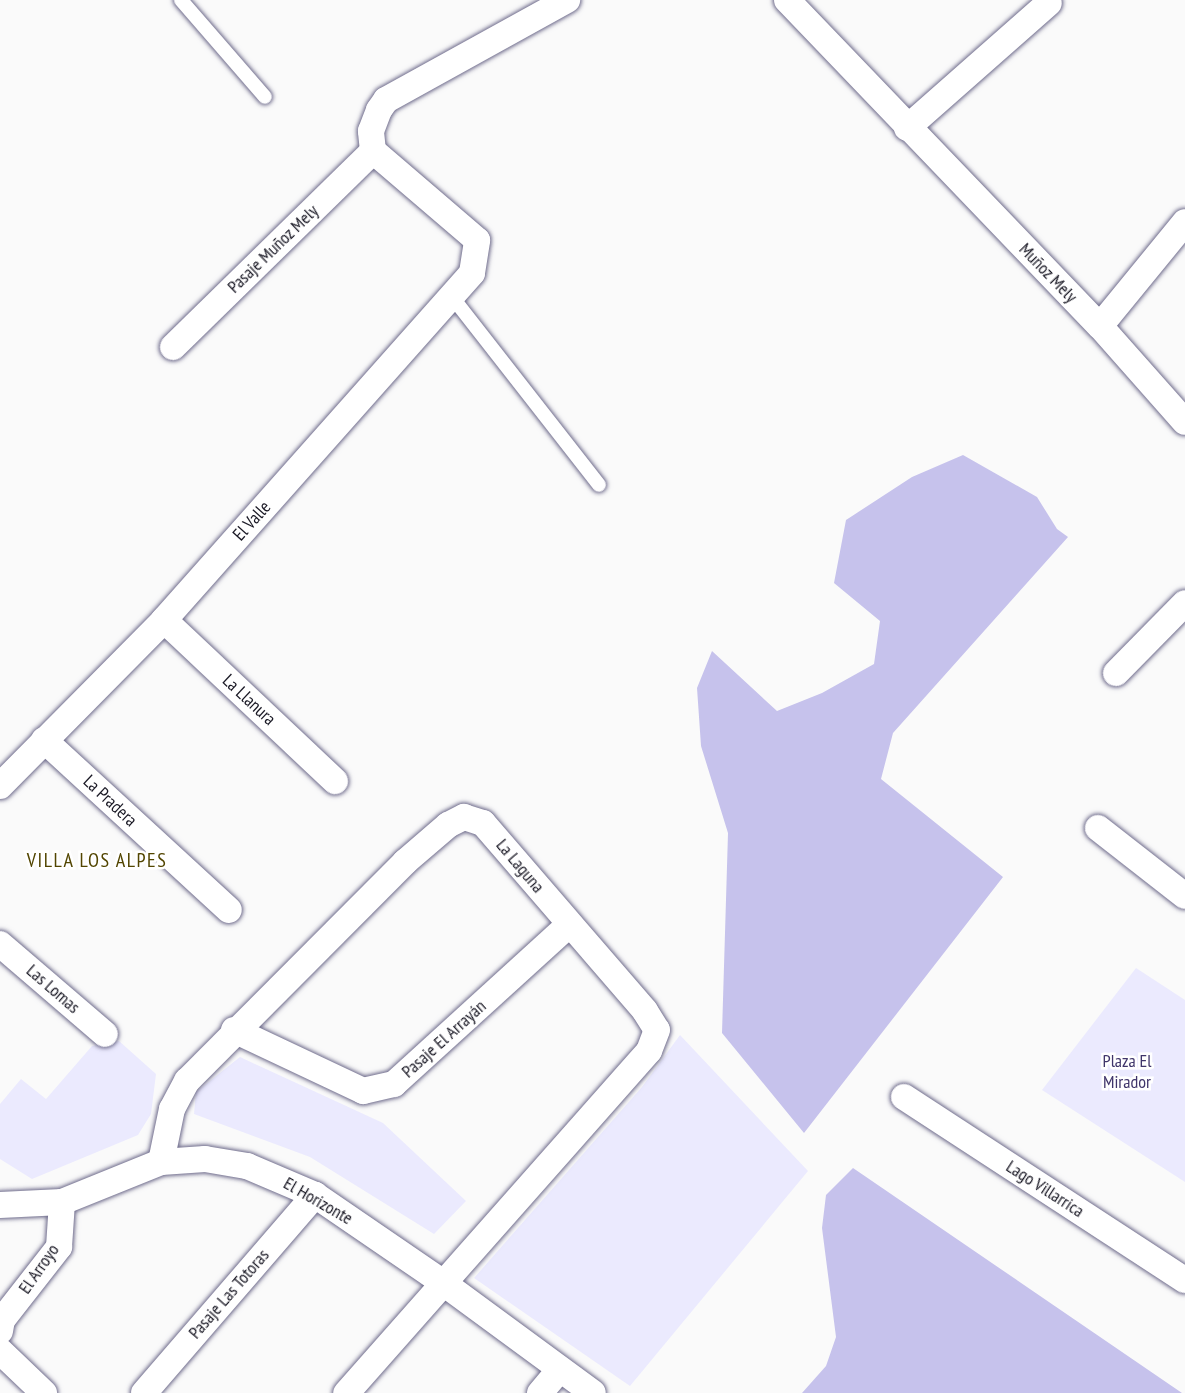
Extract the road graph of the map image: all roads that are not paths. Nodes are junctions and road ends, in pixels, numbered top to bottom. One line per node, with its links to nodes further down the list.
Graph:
1 (181, 0): 5 (lane)
2 (567, 0): 7 (street)
3 (787, 0): 6 (street, Muñoz Mely)
4 (1049, 3): 6 (street)
5 (265, 97)
6 (907, 128): 10 (street, Muñoz Mely)
7 (373, 151): 9 (street, El Valle); 11 (street, Pasaje Muñoz Mely)
8 (1185, 222): 10 (street)
9 (453, 298): 13 (lane); 15 (street, El Valle)
10 (1100, 326): 12 (street, Muñoz Mely)
11 (173, 347)
12 (1185, 422)
13 (599, 485)
14 (1185, 603): 16 (street)
15 (164, 620): 17 (street, El Valle); 18 (street, La Llanura)
16 (1116, 673)
17 (44, 740): 19 (street, El Valle); 22 (street, La Pradera)
18 (335, 781)
19 (0, 786)
20 (1098, 828): 21 (street)
21 (1185, 896)
22 (229, 910)
23 (569, 925): 25 (street, Pasaje El Arrayán); 25 (street, La Laguna); 33 (street, La Laguna)
24 (0, 944): 26 (street, Las Lomas)
25 (234, 1030): 28 (street, La Laguna)
26 (105, 1034)
27 (904, 1097): 32 (street, Lago Villarrica)
28 (161, 1162): 29 (street, El Horizonte); 30 (street, El Horizonte)
29 (315, 1195): 33 (street, El Horizonte); 38 (street, Pasaje Las Totoras)
30 (62, 1202): 31 (street, El Horizonte); 34 (street, El Arroyo)
31 (0, 1205)
32 (1185, 1280)
33 (442, 1282): 36 (street, El Horizonte); 39 (street)
34 (0, 1331)
35 (0, 1351): 37 (street)
36 (560, 1369): 40 (street); 41 (street, El Horizonte)
37 (44, 1393)
38 (144, 1393)
39 (346, 1393)
40 (540, 1393)
41 (593, 1393)

